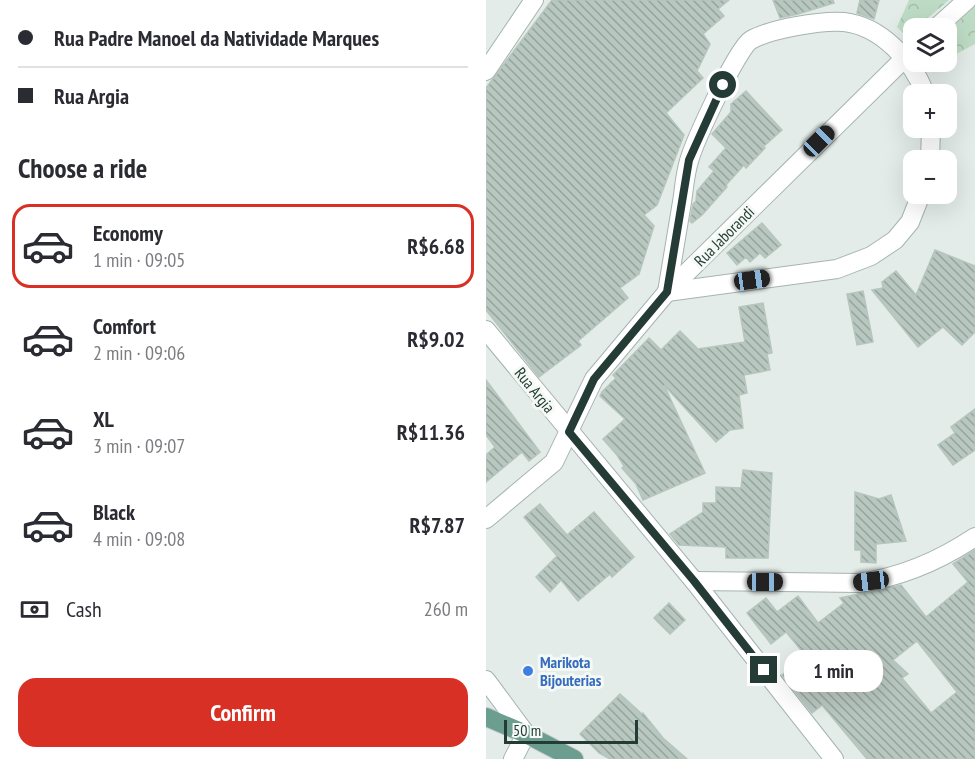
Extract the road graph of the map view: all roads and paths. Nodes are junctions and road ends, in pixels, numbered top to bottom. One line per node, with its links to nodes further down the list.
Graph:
1 (534, 0): 6 (street)
2 (967, 0): 3 (street)
3 (947, 18)
4 (903, 50): 8 (street)
5 (903, 59): 8 (street, Rua Jaborandi)
6 (486, 71)
7 (917, 204): 8 (street)
8 (667, 292): 10 (street, Rua Jaborandi)
9 (486, 330): 10 (street, Rua Argia)
10 (569, 432): 11 (street, Rua Jaborandi); 13 (street, Rua Argia)
11 (486, 519)
12 (975, 537): 13 (street)
13 (694, 581): 19 (street, Rua Argia)
14 (486, 680): 16 (street)
15 (486, 717): 16 (main road)
16 (526, 734): 17 (street); 18 (main road)
17 (513, 759)
18 (574, 759)
19 (834, 759)

